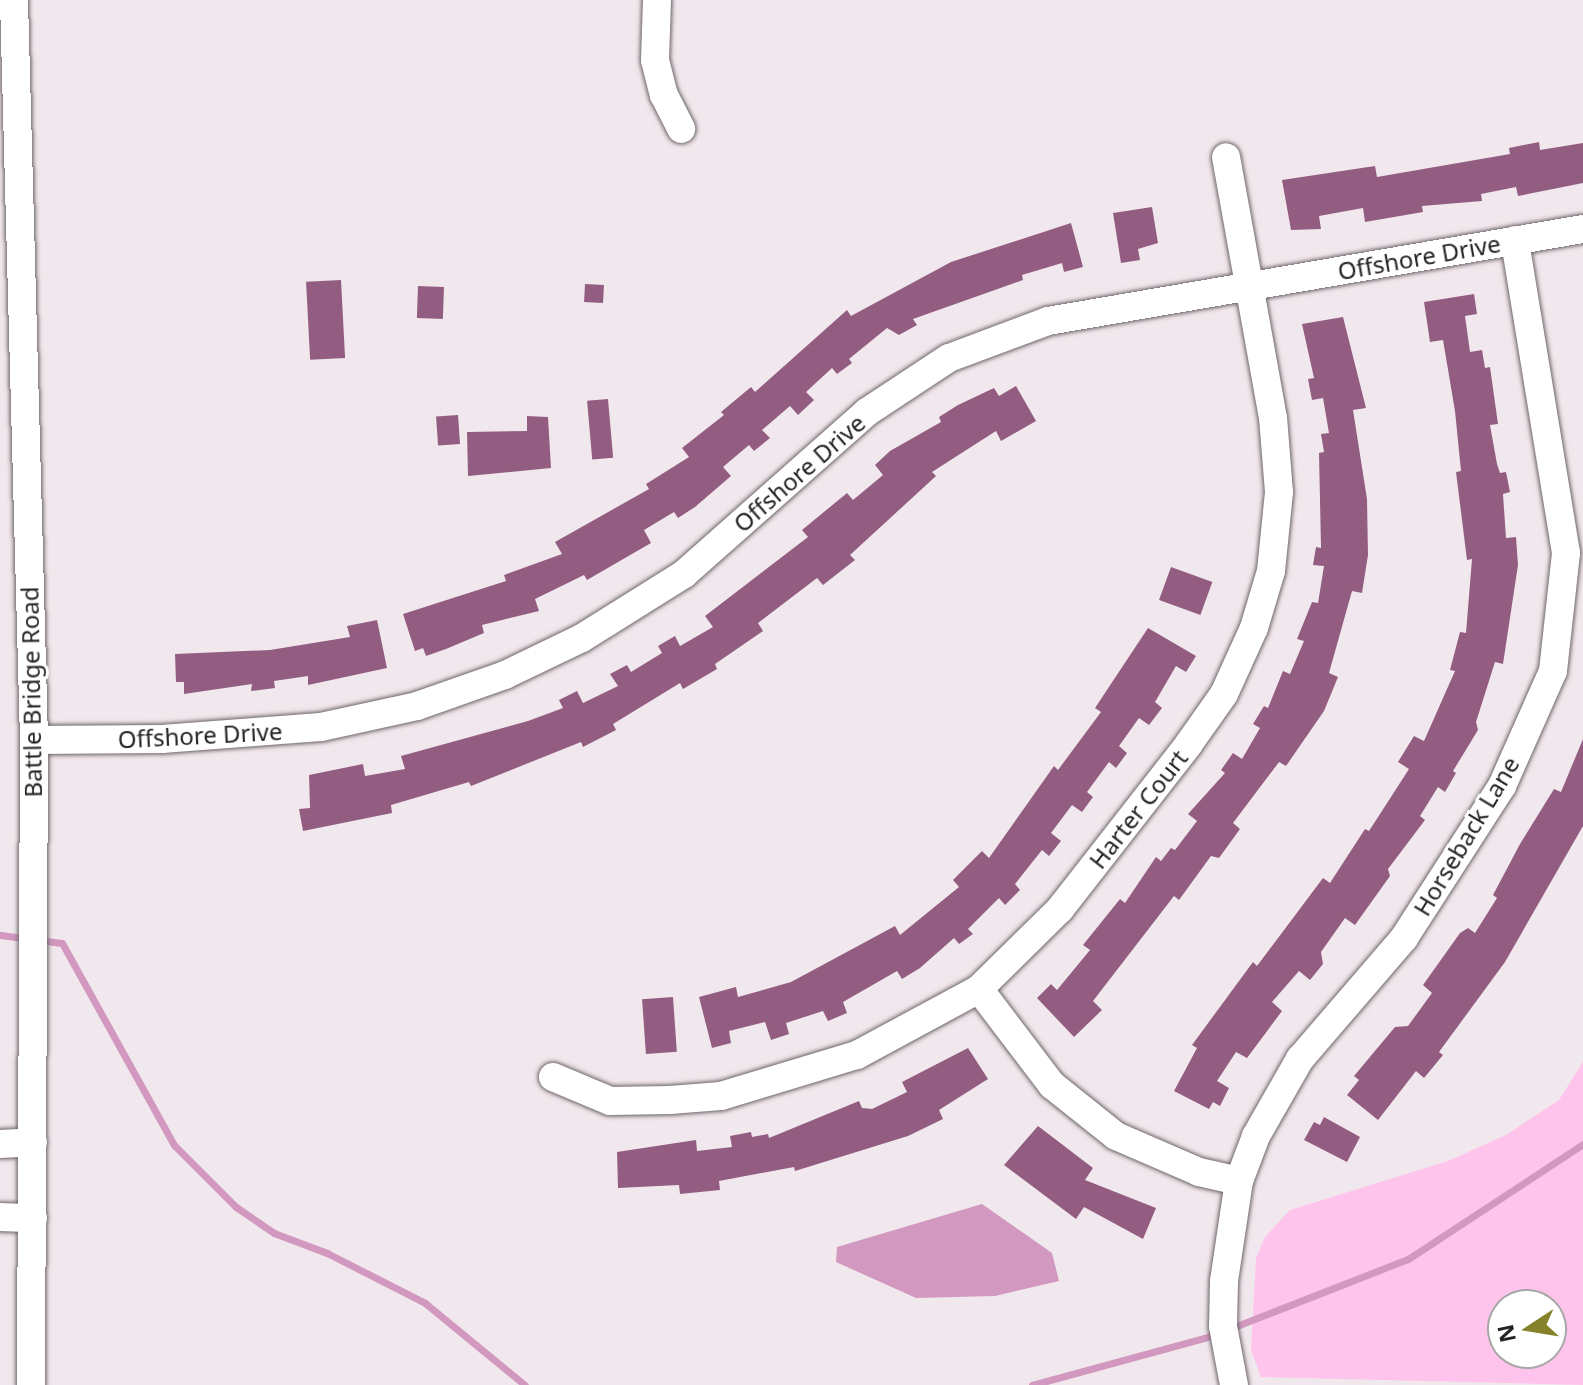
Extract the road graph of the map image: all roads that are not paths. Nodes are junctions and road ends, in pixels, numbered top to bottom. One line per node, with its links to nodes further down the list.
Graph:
1 (14, 0): 8 (street, Battle Bridge Road)
2 (657, 0): 3 (street)
3 (681, 129)
4 (1226, 157): 7 (street, Harter Court)
5 (1583, 229): 6 (street, Offshore Drive)
6 (1515, 240): 7 (street, Offshore Drive); 14 (street, Horseback Lane)
7 (1249, 285): 9 (street, Offshore Drive); 10 (street, Harter Court)
8 (11, 333): 9 (street, Battle Bridge Road)
9 (34, 740): 12 (street, Battle Bridge Road)
10 (979, 989): 11 (street, Harter Court); 14 (street)
11 (553, 1077)
12 (33, 1142): 13 (street); 16 (street, Battle Bridge Road)
13 (0, 1144)
14 (1239, 1181): 18 (street, Horseback Lane)
15 (0, 1217): 16 (street)
16 (33, 1218): 17 (street, Battle Bridge Road)
17 (31, 1385)
18 (1234, 1385)

